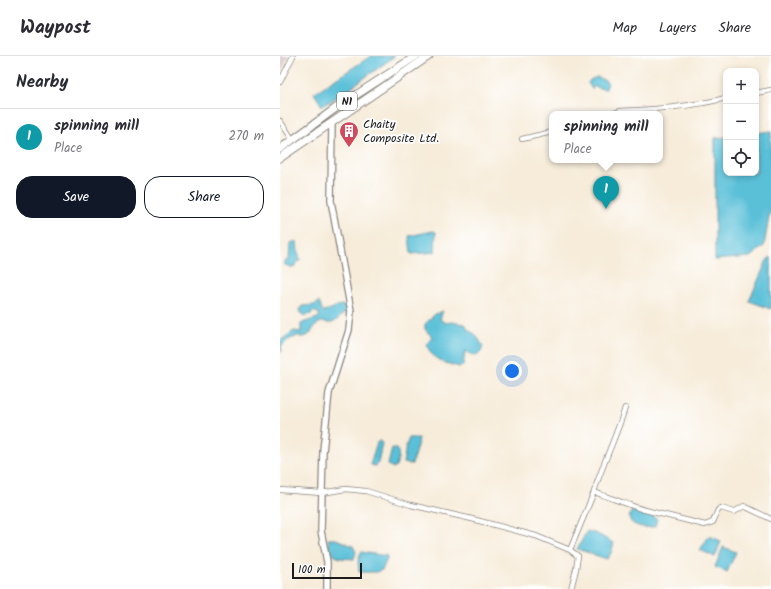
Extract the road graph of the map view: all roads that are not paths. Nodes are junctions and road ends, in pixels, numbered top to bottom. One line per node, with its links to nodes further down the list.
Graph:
1 (293, 56): 4 (street)
2 (416, 56): 13 (highway, N1)
3 (429, 56): 10 (highway, N1)
4 (280, 82)
5 (771, 90): 6 (street)
6 (759, 92)
7 (723, 99): 8 (street)
8 (620, 111)
9 (280, 120): 13 (street)
10 (332, 122): 15 (highway, N1); 19 (street)
11 (549, 133): 12 (street)
12 (522, 139)
13 (293, 140): 14 (highway, N1)
14 (280, 149)
15 (280, 158)
16 (625, 408): 18 (street)
17 (280, 490): 19 (street)
18 (594, 492): 20 (street); 21 (street)
19 (322, 493): 21 (street); 22 (street)
20 (771, 519)
21 (570, 550): 23 (street)
22 (327, 589)
23 (571, 589)

